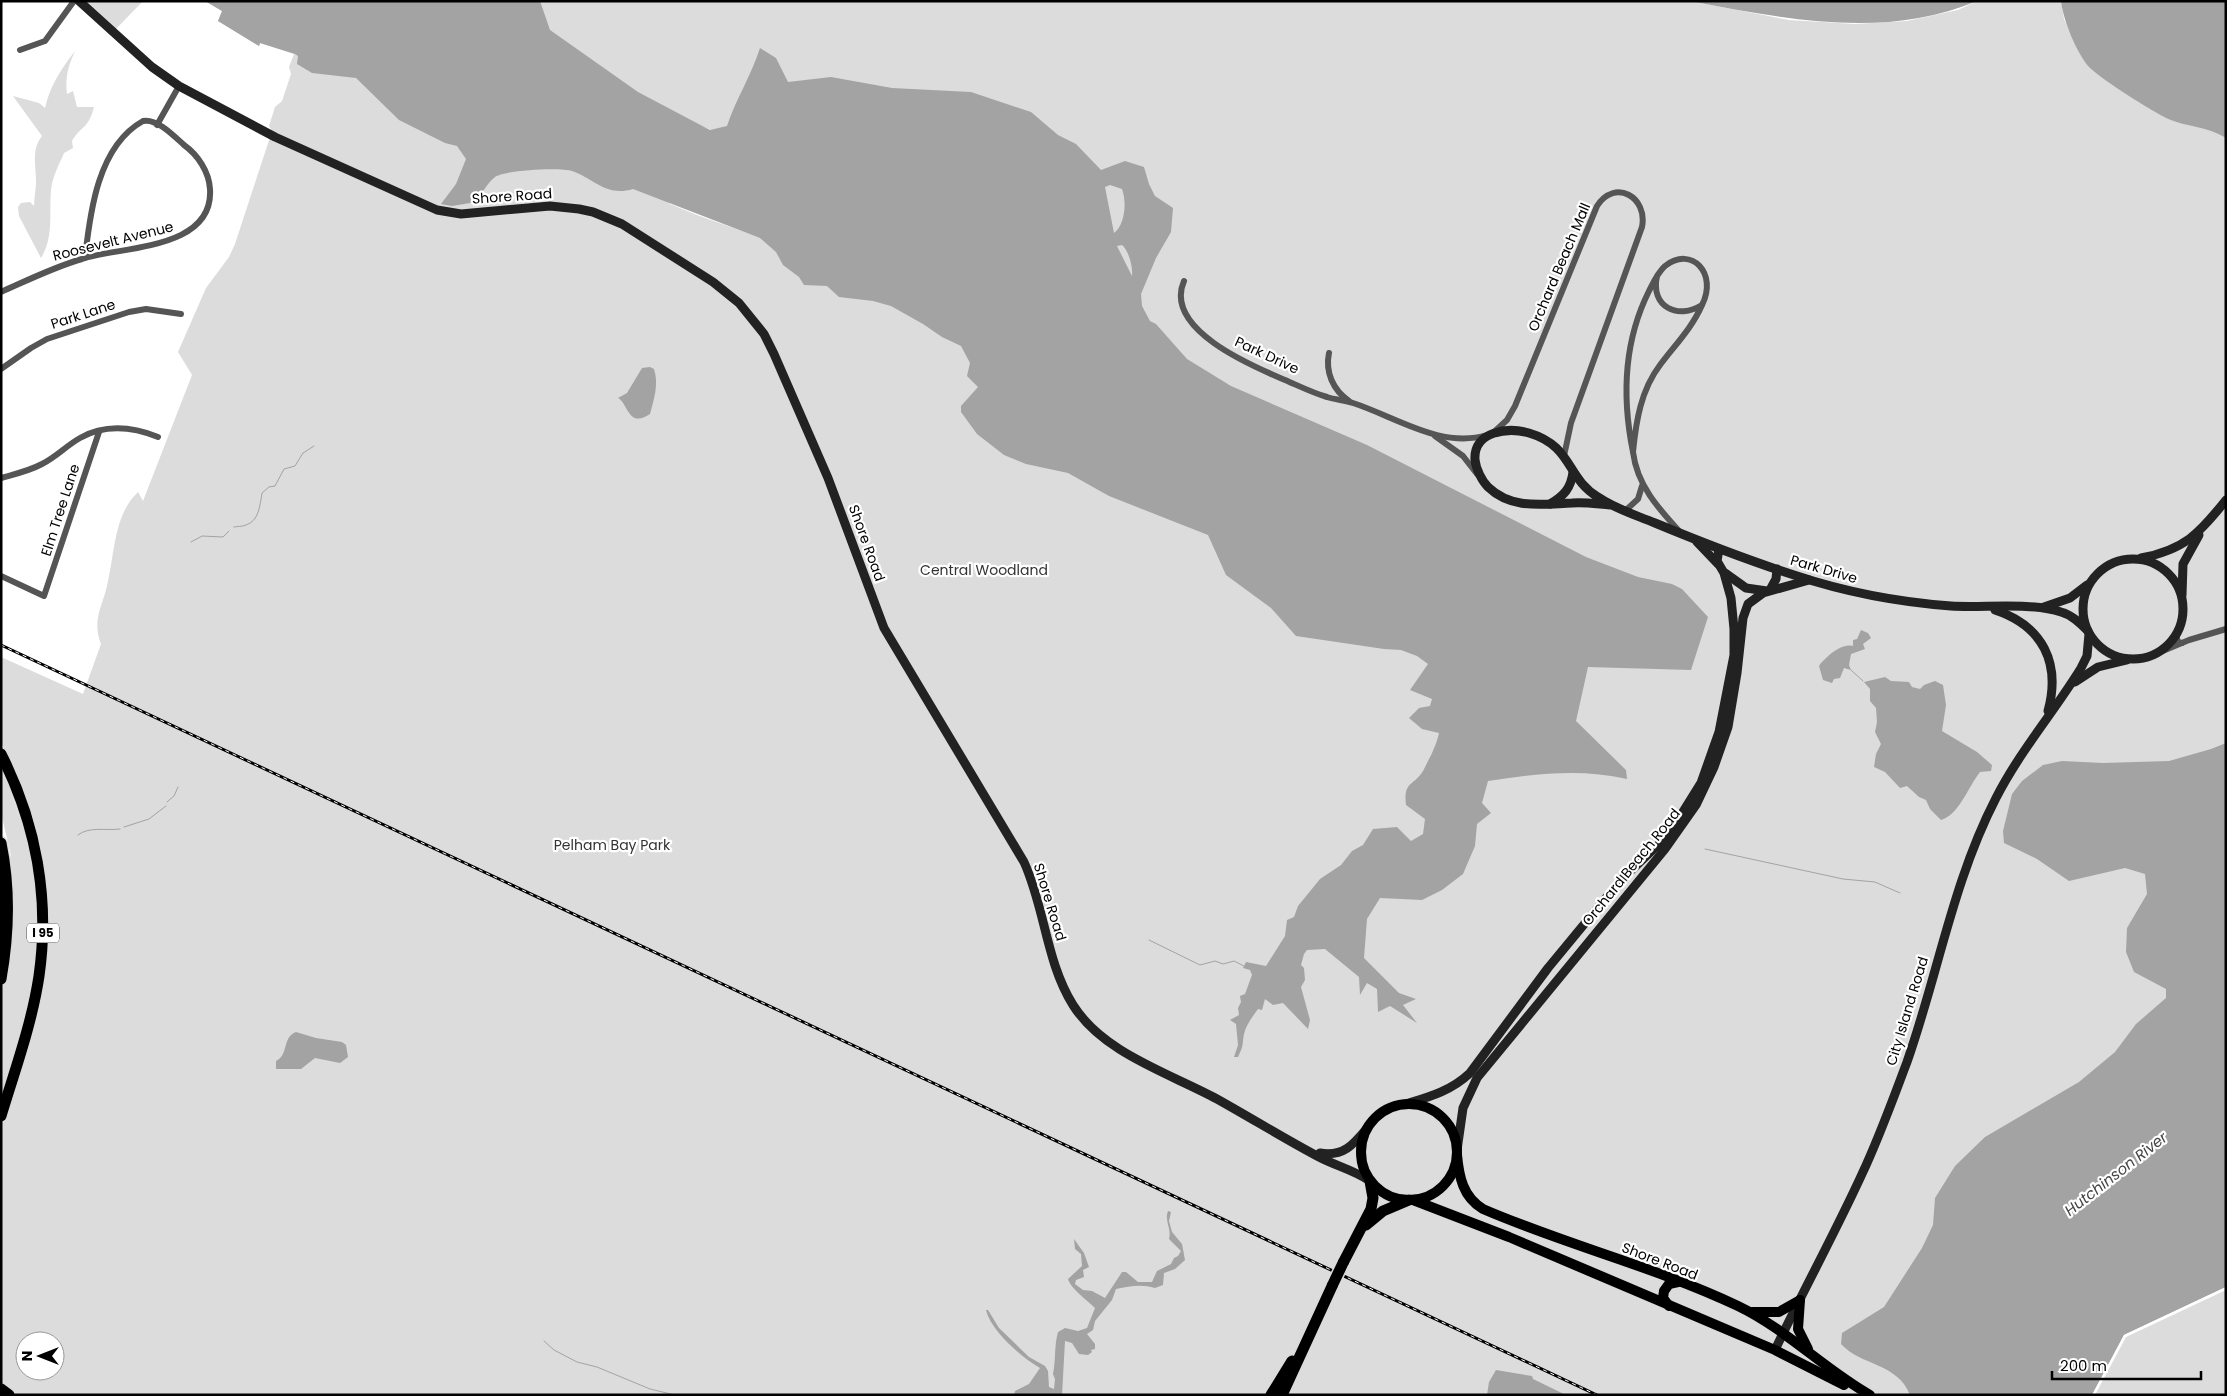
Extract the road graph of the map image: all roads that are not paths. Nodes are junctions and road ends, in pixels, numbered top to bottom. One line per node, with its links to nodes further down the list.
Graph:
1 (74, 1): 3 (street)
2 (79, 1): 4 (main road)
3 (20, 50)
4 (179, 86): 5 (street); 58 (main road, Shore Road)
5 (157, 125): 6 (street); 6 (street, Roosevelt Avenue)
6 (85, 258): 9 (street, Roosevelt Avenue)
7 (1657, 276): 10 (street); 10 (street); 19 (street)
8 (1184, 281): 14 (street, Park Drive)
9 (1, 292)
10 (1702, 305): 19 (street)
11 (181, 314): 13 (street, Park Lane)
12 (1329, 352): 14 (street, Park Drive)
13 (1, 368)
14 (1352, 403): 16 (street, Park Drive)
15 (99, 432): 18 (street); 22 (street); 37 (street, Elm Tree Lane)
16 (1430, 432): 17 (street, Park Drive); 23 (street, Park Drive)
17 (1491, 433): 20 (main road, Park Drive); 20 (street, Orchard Beach Mall); 23 (main road)
18 (158, 437)
19 (1633, 452): 24 (street)
20 (1564, 456): 21 (main road, Park Drive)
21 (1573, 472): 26 (main road); 27 (main road, Park Drive)
22 (1, 478)
23 (1485, 483): 26 (main road, Park Drive)
24 (1642, 486): 28 (street); 30 (street)
25 (2226, 500): 29 (main road)
26 (1546, 505): 27 (main road, Park Drive)
27 (1610, 505): 28 (main road, Park Drive)
28 (1625, 511): 30 (main road, Park Drive)
29 (2203, 528): 33 (main road); 41 (main road)
30 (1682, 535): 31 (main road, Park Drive)
31 (1696, 540): 32 (main road, Park Drive); 34 (main road, Orchard Beach Road)
32 (1719, 549): 34 (main road); 35 (main road, Park Drive)
33 (2133, 559): 39 (main road); 41 (main road)
34 (1718, 564): 36 (main road, Orchard Beach Road)
35 (1777, 569): 38 (main road, Park Drive); 40 (main road)
36 (1724, 573): 40 (main road); 55 (main road, Orchard Beach Road)
37 (1, 576)
38 (1810, 580): 40 (main road, Orchard Beach Road); 42 (main road, Park Drive)
39 (2091, 581): 43 (main road, Park Drive); 45 (main road)
40 (1769, 591): 59 (main road, Orchard Beach Road)
41 (2182, 598): 46 (main road)
42 (1988, 607): 43 (main road, Park Drive); 51 (main road)
43 (2041, 608): 45 (main road, Park Drive)
44 (2226, 630): 47 (street)
45 (2089, 632): 49 (main road); 50 (main road, City Island Road)
46 (2176, 635): 47 (street); 48 (main road)
47 (2182, 643): 48 (street)
48 (2158, 653): 49 (main road)
49 (2129, 660): 50 (main road, City Island Road)
50 (2070, 685): 51 (main road, City Island Road)
51 (2047, 717): 64 (main road, City Island Road)
52 (1, 754): 56 (highway, I 95)
53 (1, 843): 54 (highway, I 95)
54 (1, 979)
55 (1406, 1104): 57 (main road); 59 (main road)
56 (1, 1116)
57 (1368, 1126): 58 (main road, Shore Road); 60 (main road)
58 (1312, 1152): 60 (main road, Shore Road)
59 (1457, 1152): 61 (main road); 63 (main road, Shore Road)
60 (1370, 1181): 61 (main road); 62 (highway)
61 (1411, 1200): 62 (highway); 65 (main road)
62 (1358, 1234): 67 (highway, bridge)
63 (1679, 1283): 65 (main road); 66 (main road, Shore Road)
64 (1800, 1300): 66 (main road); 68 (main road, City Island Road); 70 (main road)
65 (1669, 1306): 69 (main road)
66 (1747, 1312): 68 (main road, Shore Road)
67 (1314, 1323): 73 (highway); 74 (highway)
68 (1783, 1333): 69 (main road, City Island Road); 70 (main road, Shore Road)
69 (1775, 1350): 75 (main road)
70 (1811, 1354): 76 (main road, Shore Road)
71 (1, 1388): 72 (highway)
72 (10, 1395)
73 (1271, 1395)
74 (1282, 1395)
75 (1860, 1395)
76 (1870, 1395)

